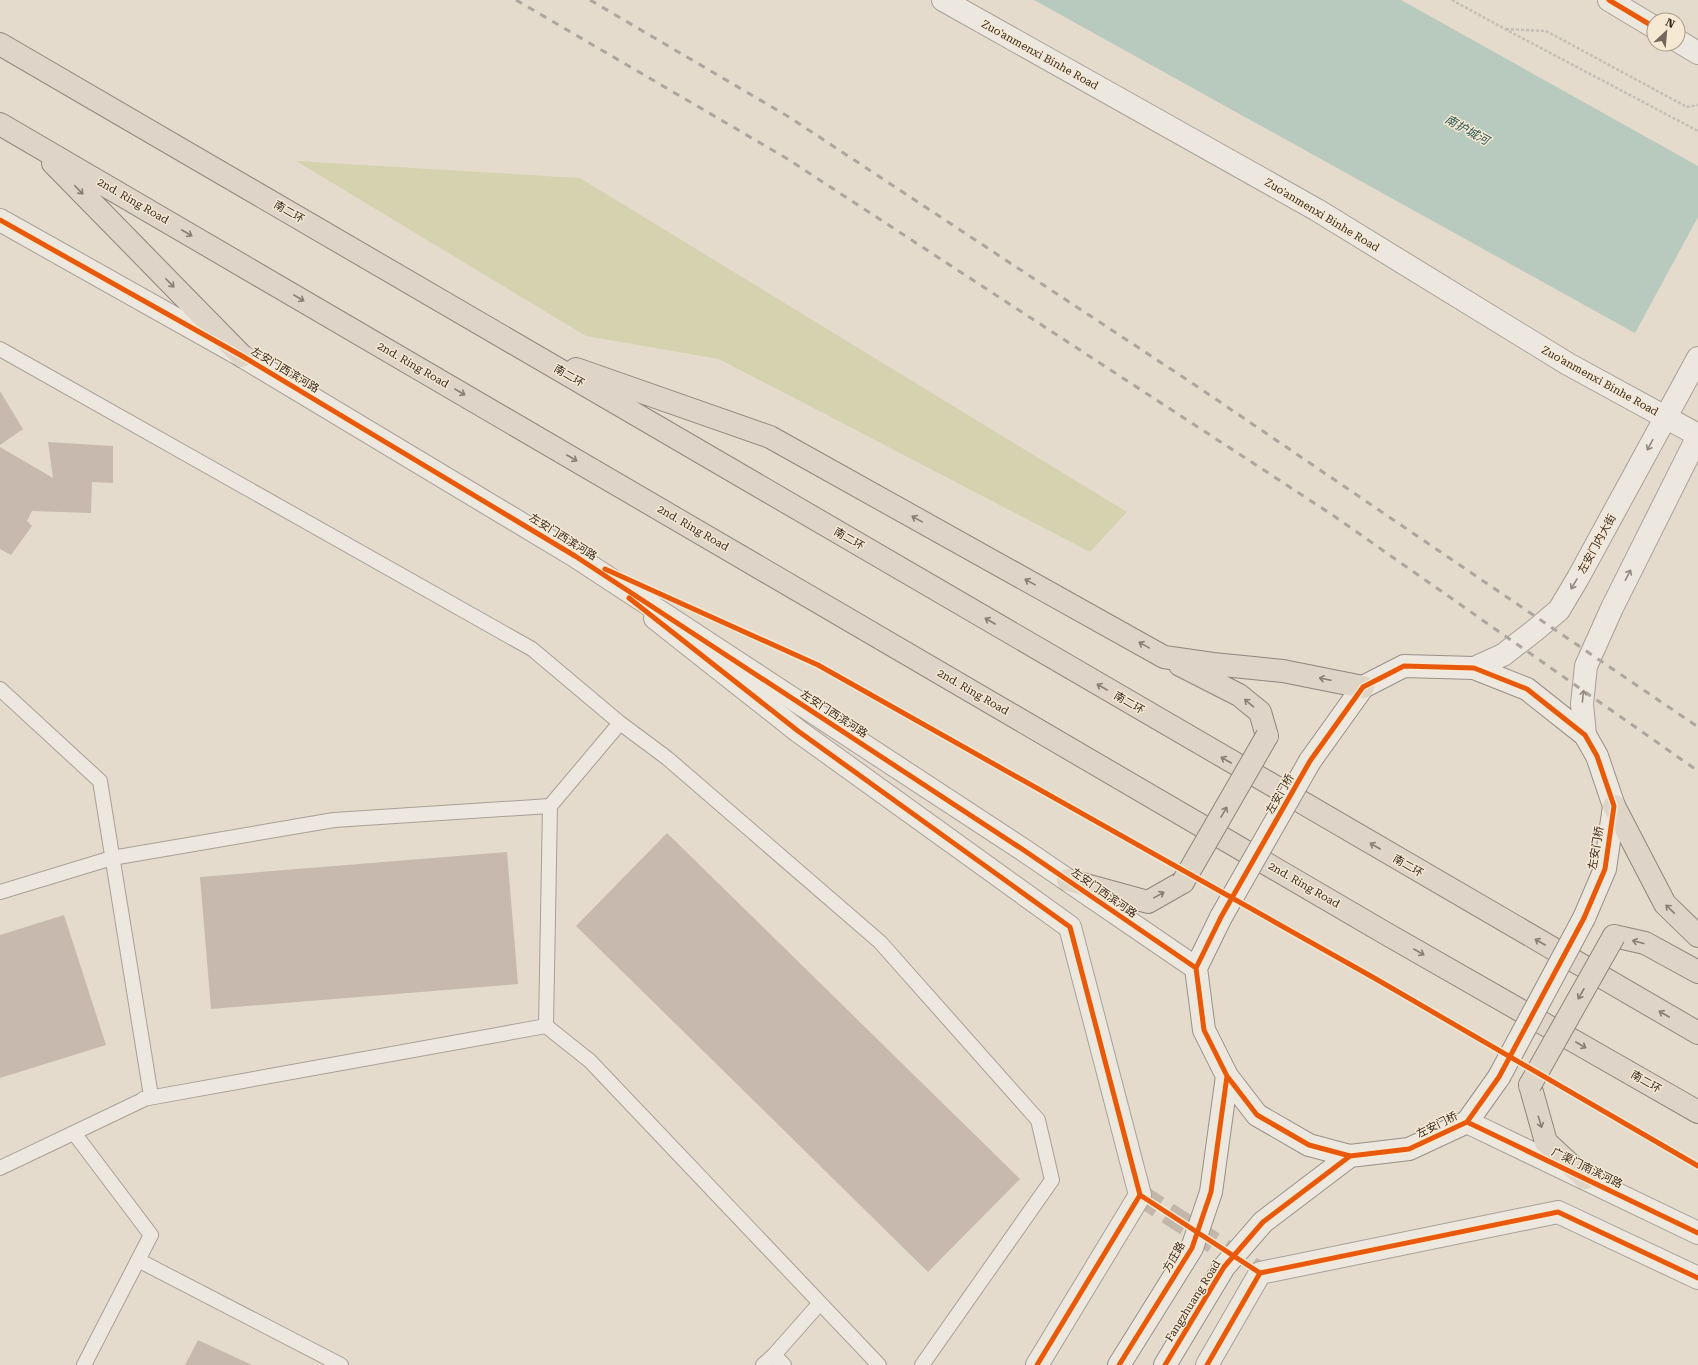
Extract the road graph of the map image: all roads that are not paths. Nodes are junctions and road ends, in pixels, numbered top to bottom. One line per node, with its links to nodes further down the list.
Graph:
1 (943, 0): 14 (street, Zuo'anmenxi Binhe Road)
2 (1609, 0): 3 (street)
3 (1646, 22)
4 (0, 44): 11 (highway, 南二环)
5 (1686, 46): 6 (street)
6 (1698, 53)
7 (0, 124): 8 (highway, 2nd. Ring Road)
8 (32, 142): 12 (highway, one-way to 12); 35 (highway, 2nd. Ring Road, one-way to 35)
9 (0, 220): 12 (street, 左安门西滨河路)
10 (0, 349): 21 (lane)
11 (528, 352): 17 (highway, one-way to 11); 32 (highway, 南二环, one-way to 11)
12 (242, 356): 16 (street, 左安门西滨河路)
13 (1698, 358): 14 (street, 左安门内大街)
14 (1666, 417): 15 (street, Zuo'anmenxi Binhe Road); 18 (street, 左安门内大街, one-way to 18)
15 (1698, 436): 22 (street, one-way to 15)
16 (575, 556): 26 (street, 左安门西滨河路); 52 (street)
17 (1164, 657): 19 (highway, one-way to 17); 26 (highway, one-way to 17, bridge)
18 (1474, 668): 19 (street, 左安门桥); 22 (street, 左安门桥)
19 (1363, 687): 29 (street, 左安门桥, bridge)
20 (0, 689): 25 (lane)
21 (620, 722): 23 (lane); 51 (lane)
22 (1585, 735): 24 (street, 左安门桥)
23 (550, 806): 25 (lane); 31 (lane)
24 (1614, 806): 28 (highway, one-way to 24); 36 (street, 左安门桥, bridge)
25 (112, 858): 27 (lane); 34 (lane)
26 (1068, 880): 29 (street, 左安门西滨河路)
27 (0, 892)
28 (1698, 936)
29 (1196, 968): 33 (street, 左安门桥)
30 (1698, 972): 40 (highway, one-way to 40, bridge)
31 (546, 1026): 34 (lane); 44 (lane)
32 (1698, 1033)
33 (1227, 1076): 38 (street, 左安门桥); 53 (street, 方庄路)
34 (143, 1099): 37 (lane)
35 (1698, 1112)
36 (1467, 1122): 38 (street, 左安门桥); 40 (street, 广渠门南滨河路)
37 (74, 1132): 39 (lane); 42 (lane)
38 (1350, 1156): 54 (street, Fangzhuang Road)
39 (0, 1168)
40 (1584, 1178): 41 (street, 广渠门南滨河路)
41 (1698, 1233)
42 (138, 1260): 46 (lane); 47 (lane)
43 (1698, 1278): 55 (street)
44 (820, 1303): 45 (lane); 50 (lane)
45 (774, 1355): 48 (lane); 49 (lane)
46 (84, 1365)
47 (340, 1365)
48 (763, 1365)
49 (784, 1365)
50 (879, 1365)
51 (922, 1365)
52 (1037, 1365)
53 (1119, 1365)
54 (1165, 1365)
55 (1207, 1365)

